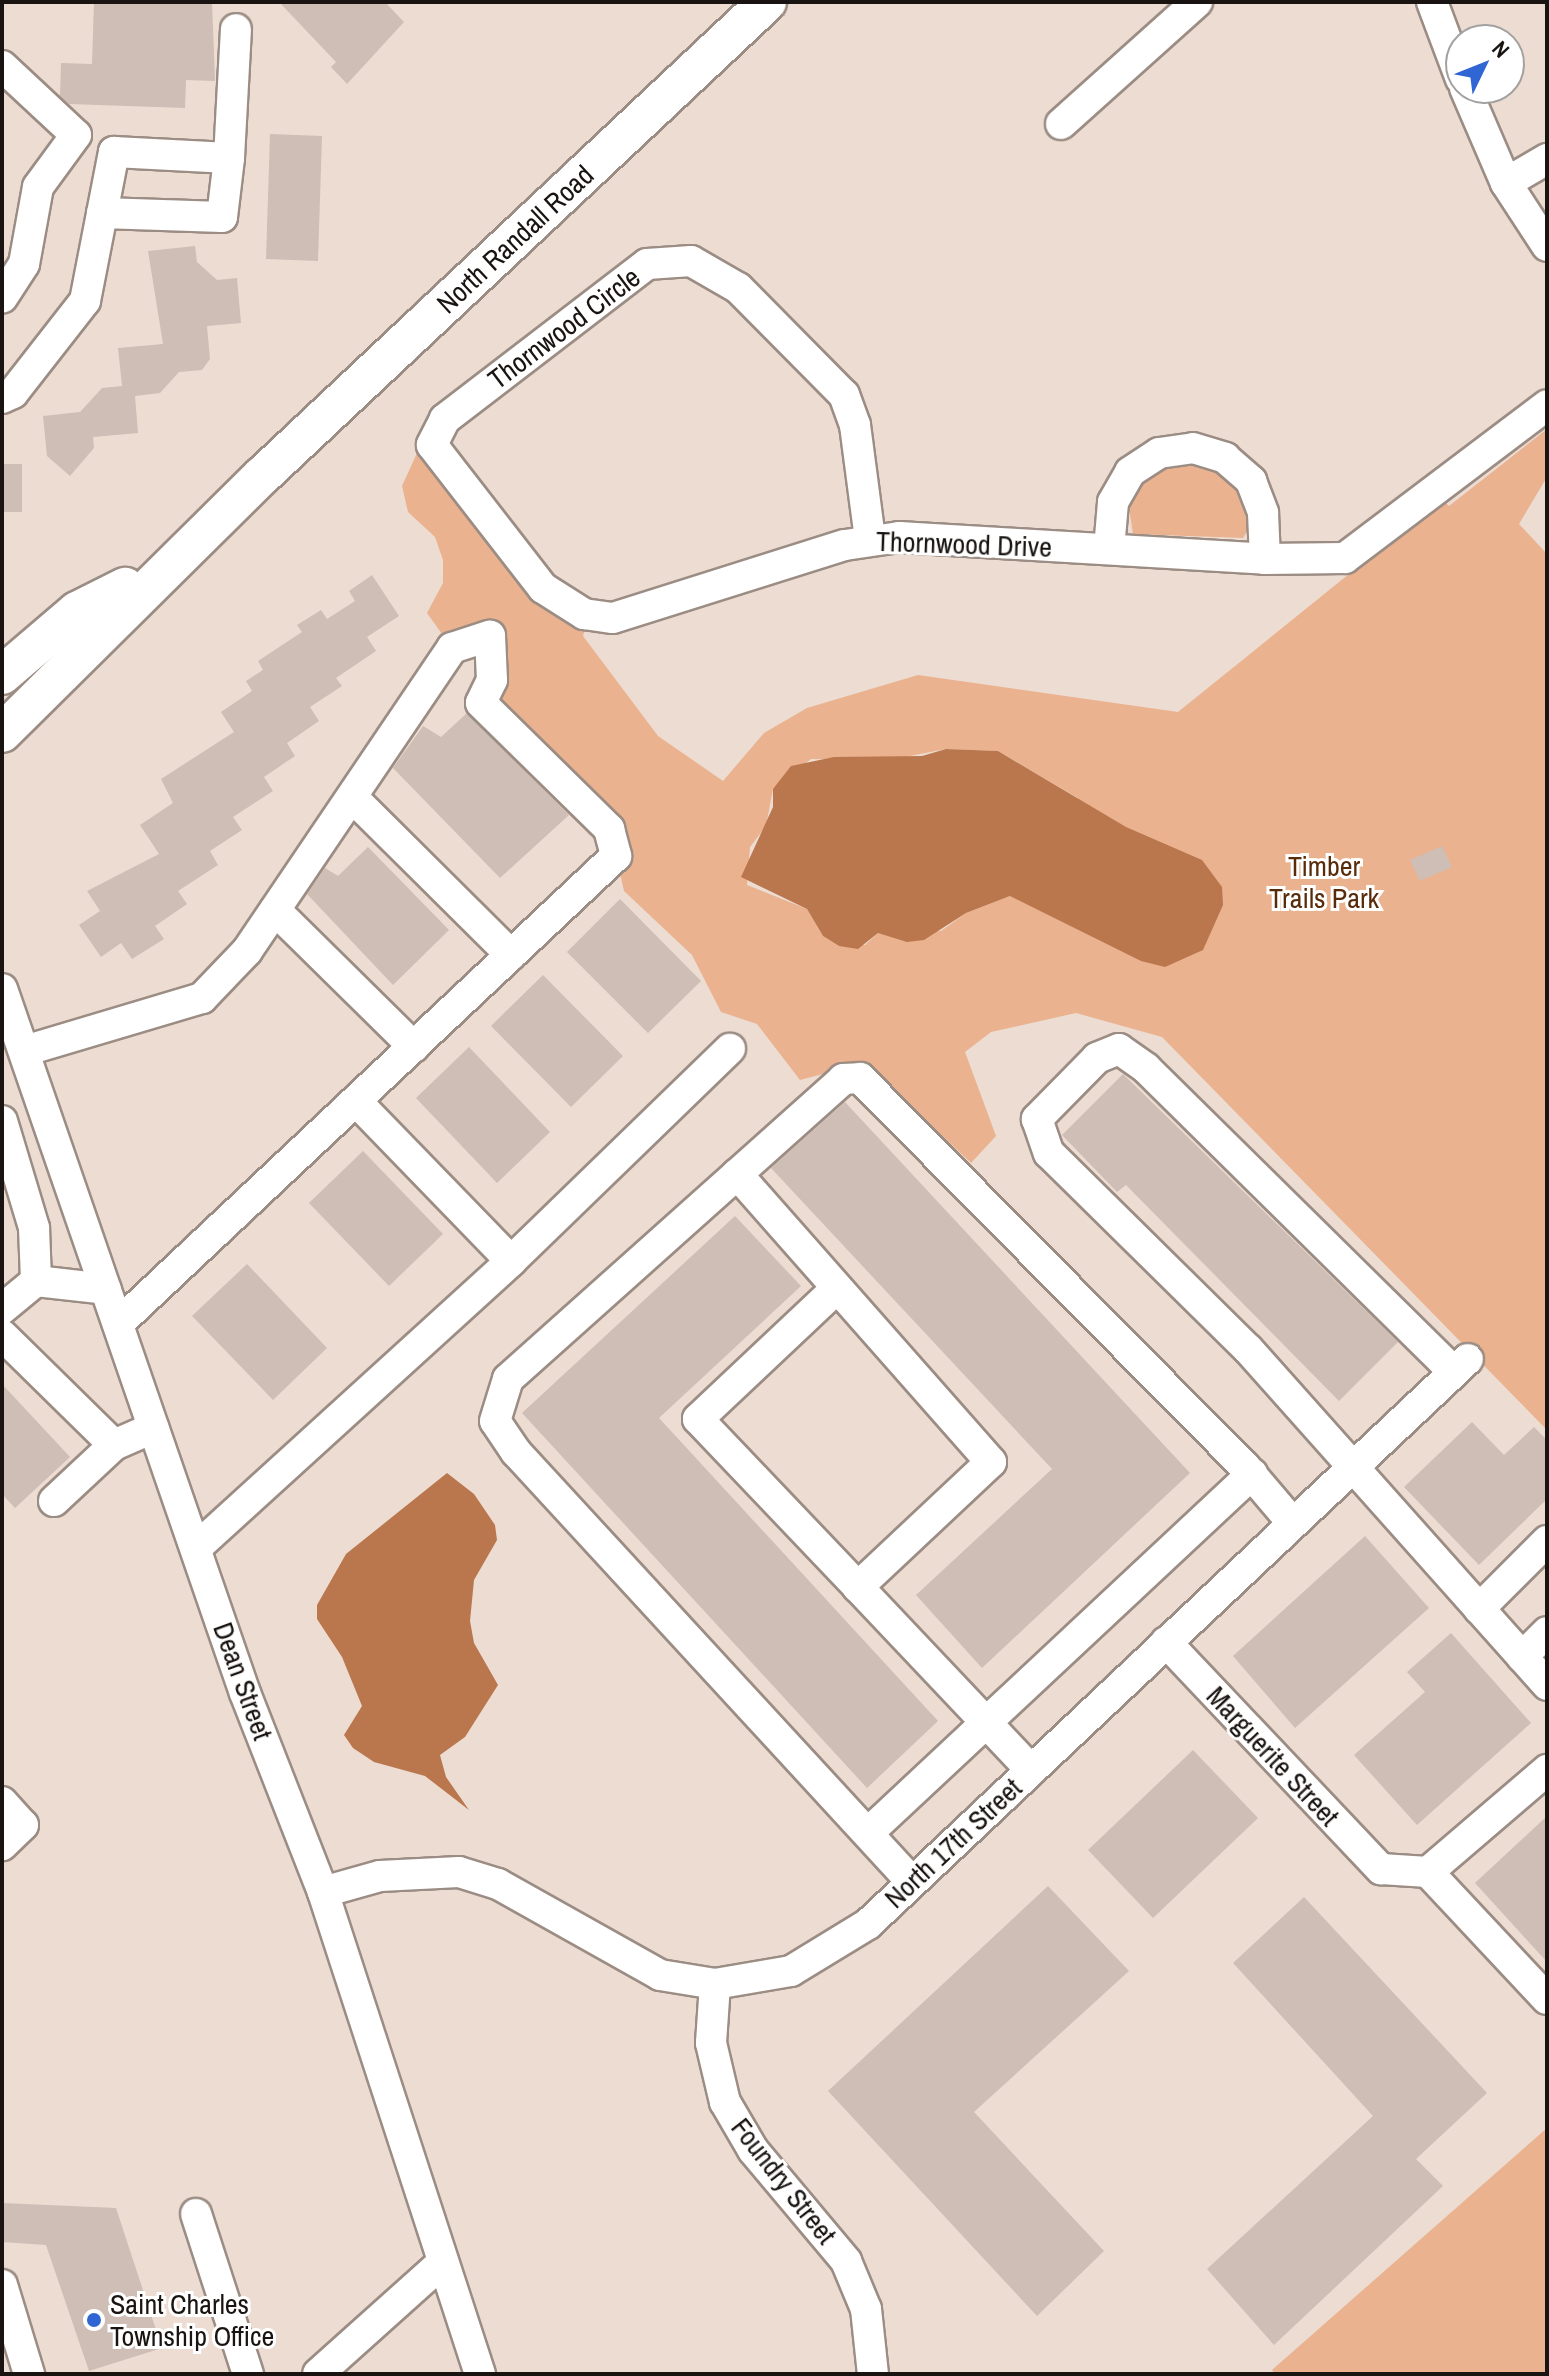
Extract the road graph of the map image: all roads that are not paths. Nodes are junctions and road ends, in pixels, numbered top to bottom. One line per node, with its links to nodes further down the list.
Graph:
1 (767, 2): 20 (main road, North Randall Road)
2 (1197, 2): 8 (street)
3 (1432, 2): 5 (street)
4 (236, 29): 11 (street)
5 (1445, 37)
6 (2, 66): 9 (street)
7 (1472, 104): 13 (street)
8 (1061, 124)
9 (76, 135): 10 (street); 16 (street)
10 (114, 152): 11 (street); 14 (street)
11 (229, 158): 14 (street)
12 (1547, 159): 13 (street)
13 (1506, 183): 15 (street)
14 (102, 213): 17 (street)
15 (1547, 246)
16 (2, 298)
17 (2, 398)
18 (1547, 405): 23 (street, Thornwood Drive)
19 (436, 432): 21 (street, Thornwood Drive); 21 (street, Thornwood Circle)
20 (263, 475): 24 (main road, North Randall Road); 27 (main road, North Randall Road)
21 (870, 539): 22 (street, Thornwood Drive)
22 (1109, 549): 23 (street, Thornwood Drive); 23 (street)
23 (1265, 559)
24 (125, 587): 25 (main road, North Randall Road); 26 (main road, North Randall Road)
25 (2, 675)
26 (2, 700)
27 (2, 733)
28 (352, 797): 29 (street); 30 (street); 30 (street)
29 (275, 910): 32 (street); 34 (street)
30 (511, 955): 32 (street)
31 (2, 989): 34 (street, Dean Street)
32 (414, 1047): 35 (street)
33 (730, 1049): 40 (street)
34 (24, 1051): 43 (street, Dean Street)
35 (356, 1101): 40 (street); 45 (street)
36 (2, 1121): 39 (street)
37 (737, 1174): 42 (street); 50 (street); 65 (street)
38 (2, 1179): 39 (street)
39 (28, 1201): 41 (street)
40 (511, 1261): 54 (street)
41 (36, 1281): 43 (street); 44 (street)
42 (837, 1288): 55 (street); 55 (street)
43 (106, 1289): 45 (street, Dean Street)
44 (2, 1309)
45 (118, 1324): 47 (street, Dean Street)
46 (2, 1335): 48 (street)
47 (153, 1428): 48 (street); 54 (street, Dean Street)
48 (114, 1445): 51 (street)
49 (1350, 1465): 49 (street, North 17th Street); 52 (street, North 17th Street); 56 (street)
50 (1252, 1474): 52 (street); 61 (street)
51 (54, 1501)
52 (1291, 1521): 58 (street, North 17th Street)
53 (1547, 1541): 56 (street)
54 (196, 1548): 69 (street, Dean Street)
55 (858, 1587): 61 (street)
56 (1479, 1609): 59 (street)
57 (1547, 1632): 59 (street)
58 (1166, 1642): 62 (street, North 17th Street); 67 (street, Marguerite Street)
59 (1522, 1657): 60 (street)
60 (1547, 1685)
61 (984, 1721): 62 (street); 65 (street)
62 (1031, 1770): 68 (street, North 17th Street)
63 (1547, 1770): 67 (street)
64 (2, 1802): 66 (street)
65 (868, 1833): 68 (street)
66 (2, 1845)
67 (1428, 1872): 71 (street)
68 (912, 1882): 70 (street, North 17th Street)
69 (323, 1892): 70 (street, North 17th Street); 73 (street, Dean Street)
70 (715, 1984): 79 (street, Foundry Street)
71 (1547, 1999)
72 (196, 2214): 76 (street)
73 (443, 2262): 77 (street); 78 (street, Dean Street)
74 (2, 2285): 75 (street)
75 (29, 2374)
76 (248, 2374)
77 (318, 2374)
78 (480, 2374)
79 (873, 2374)

